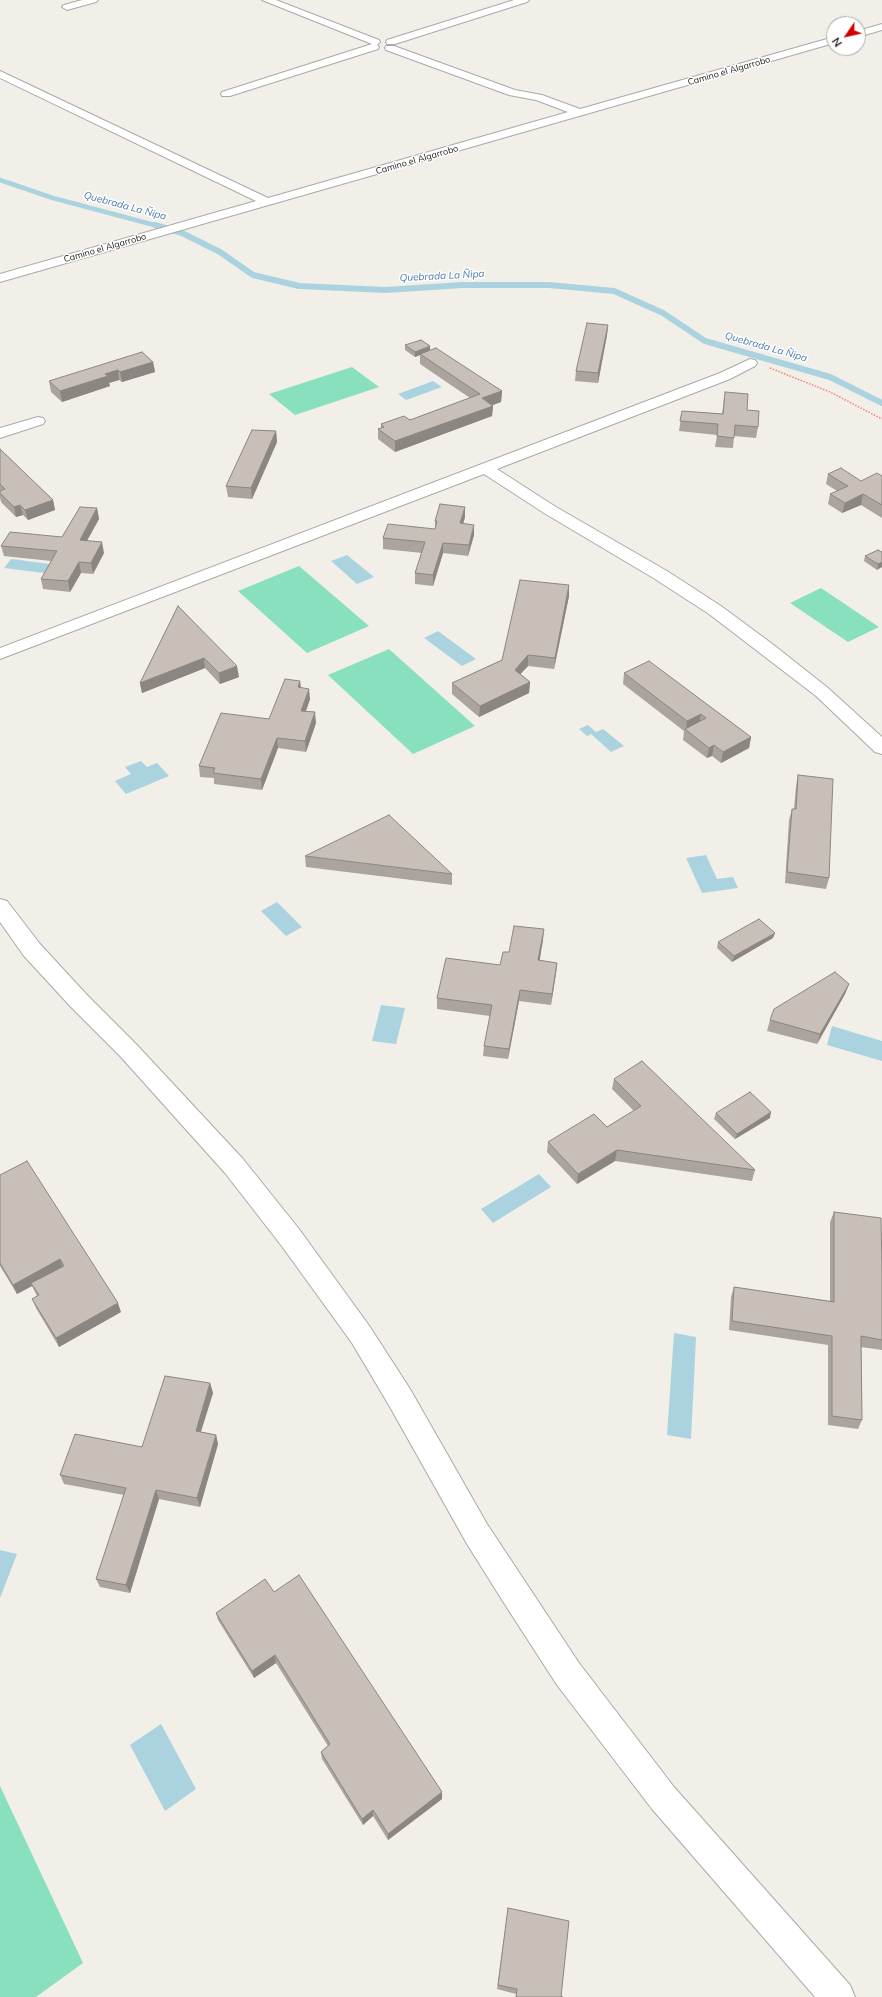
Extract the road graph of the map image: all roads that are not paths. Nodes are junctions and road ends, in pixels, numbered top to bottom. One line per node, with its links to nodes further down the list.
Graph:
1 (93, 0): 4 (street)
2 (267, 0): 8 (street)
3 (524, 0): 9 (street)
4 (67, 7)
5 (882, 27): 6 (street)
6 (866, 32)
7 (826, 42): 13 (street, Camino el Algarrobo)
8 (375, 45): 9 (street); 12 (street)
9 (391, 45): 11 (street)
10 (0, 74): 15 (street)
11 (513, 93): 13 (street); 14 (street)
12 (226, 94)
13 (580, 113): 14 (street, Camino el Algarrobo)
14 (562, 118): 15 (street, Camino el Algarrobo)
15 (267, 202): 16 (street, Camino el Algarrobo)
16 (0, 278)
17 (750, 363): 20 (street)
18 (38, 421): 19 (street)
19 (0, 433)
20 (484, 468): 21 (street); 22 (street)
21 (0, 654)
22 (882, 748)
23 (0, 906): 24 (street)
24 (838, 1997)

